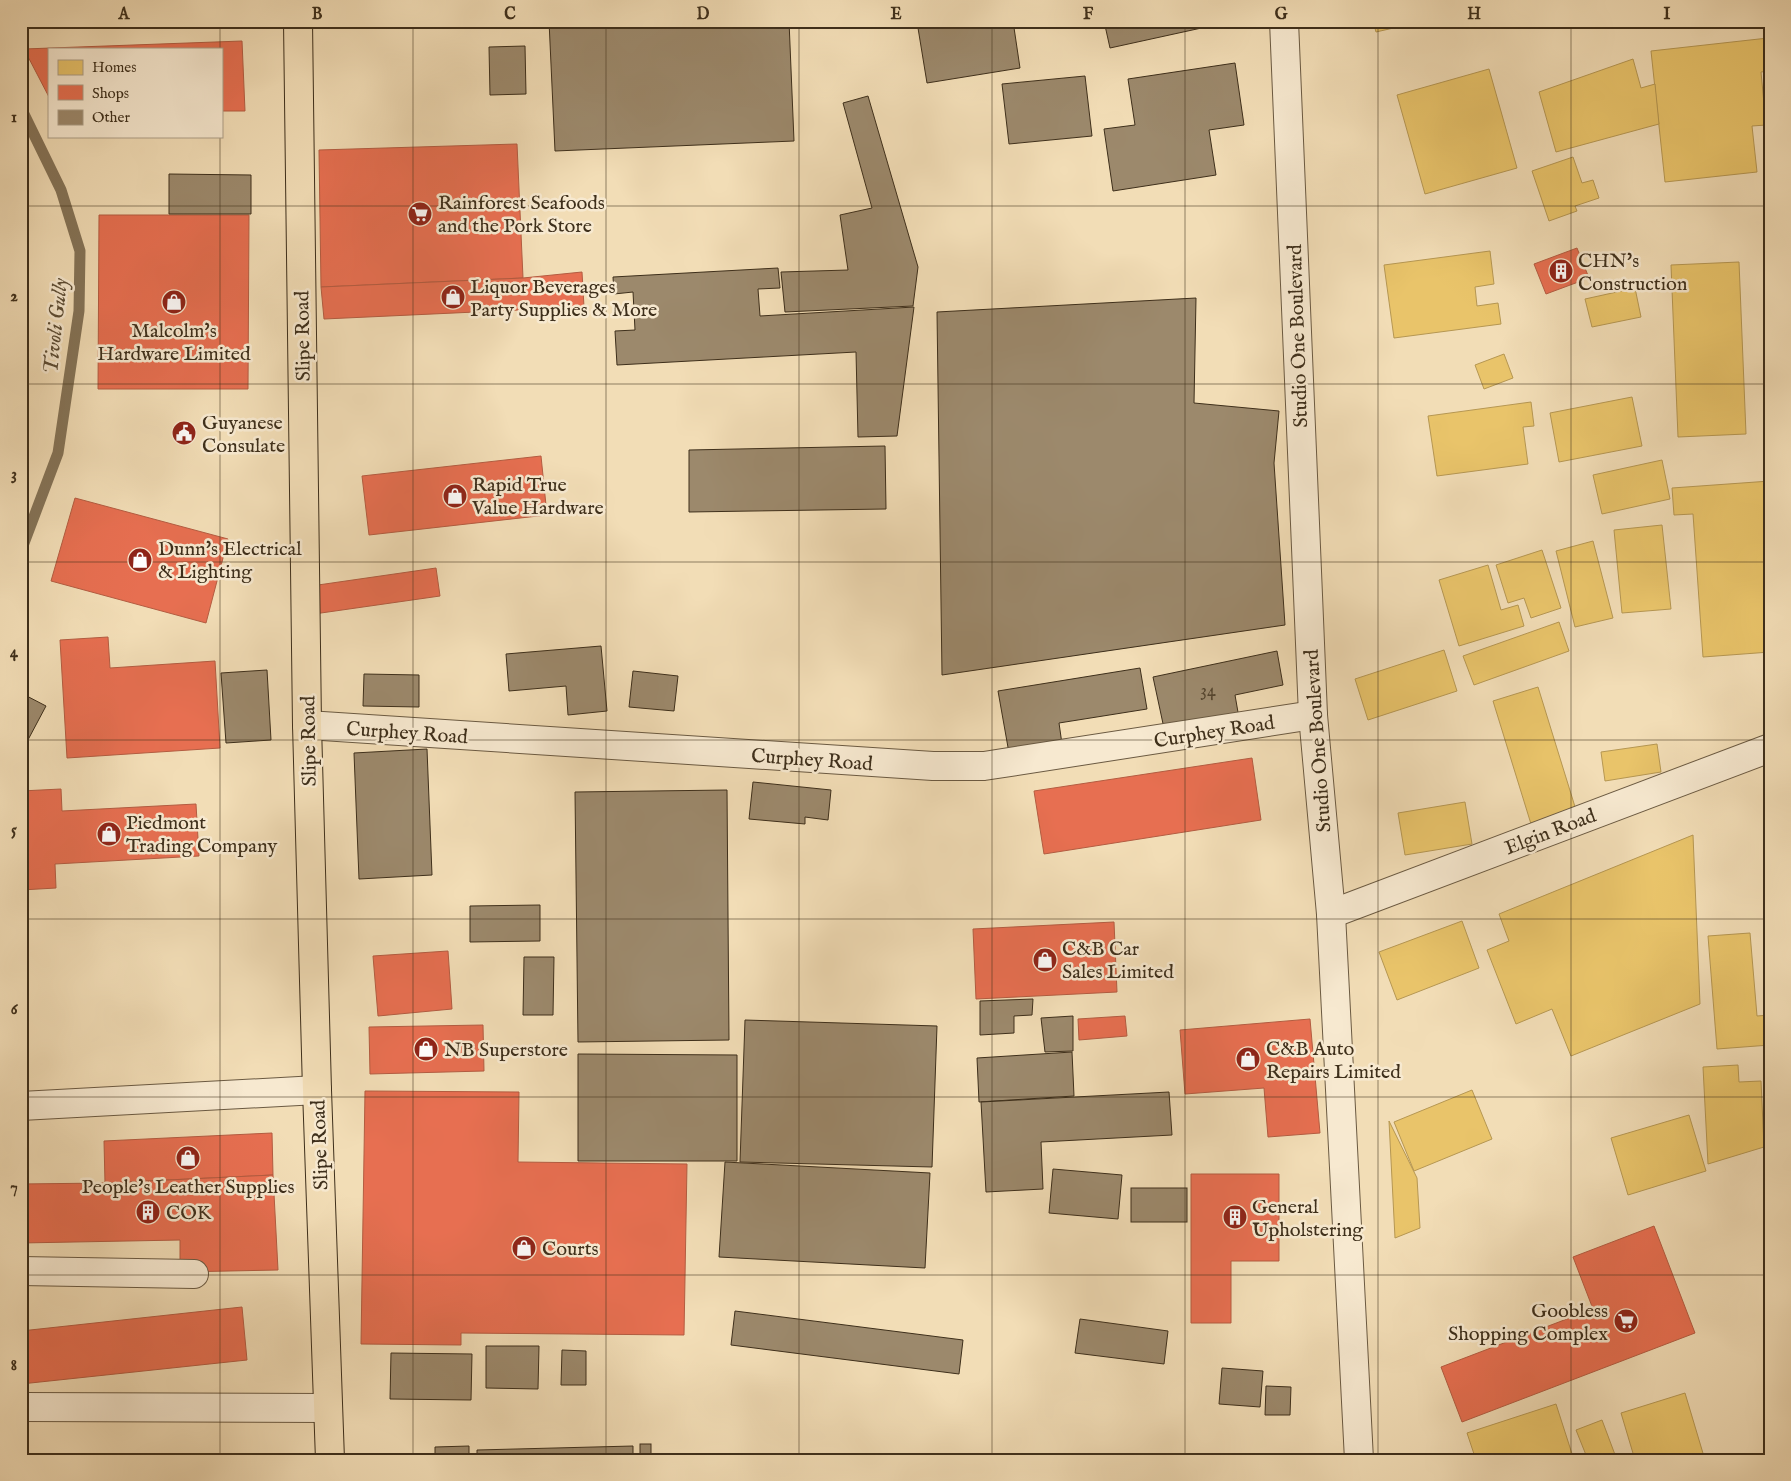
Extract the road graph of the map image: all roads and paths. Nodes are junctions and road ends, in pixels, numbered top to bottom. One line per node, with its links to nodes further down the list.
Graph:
1 (298, 21): 4 (main road, Slipe Road)
2 (1284, 21): 3 (street, Studio One Boulevard)
3 (1313, 715): 4 (street, Curphey Road); 6 (street, Studio One Boulevard)
4 (307, 726): 7 (main road, Slipe Road)
5 (1770, 748): 6 (street, Elgin Road)
6 (1331, 914): 14 (street, Studio One Boulevard)
7 (316, 1090): 8 (street); 12 (main road, Slipe Road)
8 (21, 1106)
9 (21, 1271): 10 (street)
10 (194, 1274)
11 (21, 1407): 12 (street)
12 (328, 1408): 13 (main road, Slipe Road)
13 (330, 1460)
14 (1359, 1460)

